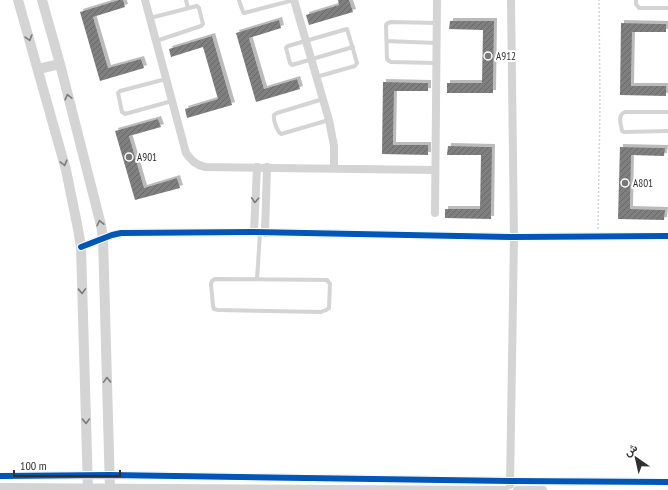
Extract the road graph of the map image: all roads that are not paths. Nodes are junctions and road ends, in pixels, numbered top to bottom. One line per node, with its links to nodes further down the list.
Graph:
1 (18, 0): 22 (street, one-way to 22)
2 (42, 0): 21 (street)
3 (146, 0): 12 (street)
4 (186, 0): 10 (lane)
5 (239, 0): 6 (lane)
6 (294, 0): 14 (street)
7 (437, 0): 13 (street)
8 (511, 0): 37 (street)
9 (636, 0): 11 (lane)
10 (188, 8): 12 (lane); 15 (lane)
11 (668, 8)
12 (150, 18): 15 (street)
13 (437, 22): 16 (lane); 17 (street)
14 (306, 40): 18 (lane); 19 (street); 19 (lane)
15 (156, 41): 24 (street)
16 (387, 41): 17 (lane); 20 (lane)
17 (437, 43): 20 (street)
18 (353, 47): 19 (lane); 23 (lane)
19 (311, 59): 23 (street)
20 (436, 62): 33 (street)
21 (60, 64): 22 (street); 38 (street, one-way to 21)
22 (38, 69): 39 (street, one-way to 39)
23 (316, 77): 25 (street)
24 (166, 79): 26 (street); 26 (lane)
25 (323, 99): 28 (street); 28 (lane)
26 (172, 101): 30 (street)
27 (668, 112): 29 (lane)
28 (329, 120): 32 (street)
29 (668, 131)
30 (257, 167): 31 (street); 35 (street, one-way to 35)
31 (267, 167): 32 (street); 35 (street)
32 (334, 168): 33 (street)
33 (435, 170): 34 (street)
34 (435, 213)
35 (259, 232): 37 (street); 38 (street); 40 (lane)
36 (668, 236): 37 (street)
37 (514, 237): 44 (street)
38 (103, 238): 39 (street); 41 (street, one-way to 38)
39 (81, 247): 43 (street, one-way to 43)
40 (257, 279): 40 (lane)
41 (110, 475): 43 (street); 44 (street); 48 (street)
42 (0, 476): 43 (street)
43 (88, 476): 47 (street)
44 (510, 481): 45 (street); 50 (street)
45 (668, 482)
46 (0, 487): 47 (street)
47 (88, 489): 48 (street)
48 (110, 489): 49 (street)
49 (506, 490)
50 (510, 490)
51 (517, 490): 52 (street)
52 (543, 490)

